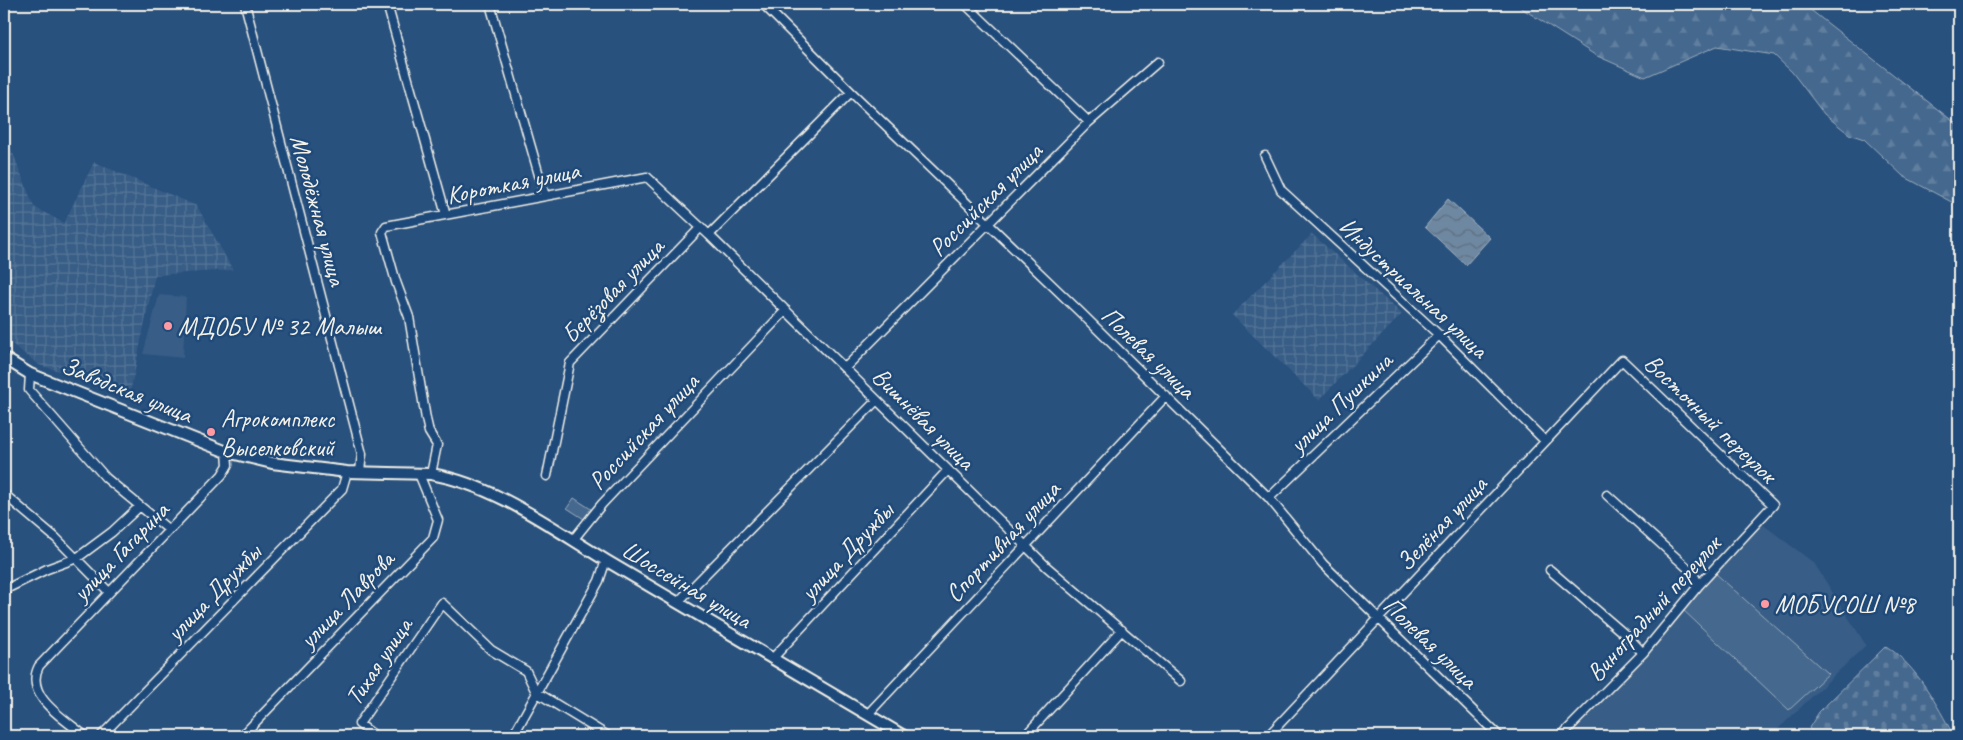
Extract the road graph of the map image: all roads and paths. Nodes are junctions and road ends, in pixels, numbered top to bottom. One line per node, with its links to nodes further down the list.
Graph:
1 (245, 4): 27 (street, Молодёжная улица)
2 (387, 4): 12 (street)
3 (490, 4): 11 (street)
4 (763, 4): 7 (street, Полевая улица)
5 (965, 4): 8 (street)
6 (1158, 62): 8 (street, Российская улица)
7 (851, 92): 13 (street, Полевая улица); 15 (street)
8 (1089, 122): 13 (street, Российская улица)
9 (1265, 156): 17 (street, Индустриальная улица)
10 (647, 177): 11 (street, Короткая улица); 14 (street, Вишнёвая улица)
11 (544, 196): 12 (street, Короткая улица)
12 (446, 215): 30 (street, Короткая улица)
13 (988, 224): 20 (street, Российская улица); 22 (street, Полевая улица)
14 (701, 227): 15 (street, Вишнёвая улица); 32 (street, Берёзовая улица)
15 (709, 235): 16 (street, Вишнёвая улица)
16 (786, 310): 20 (street, Вишнёвая улица); 39 (street, Российская улица)
17 (1439, 335): 24 (street, Индустриальная улица); 35 (street, улица Пушкина)
18 (4, 358): 21 (main road, Заводская улица)
19 (1622, 360): 24 (street, Зелёная улица); 36 (street, Восточный переулок)
20 (845, 368): 23 (street, Вишнёвая улица)
21 (30, 374): 25 (main road, Заводская улица); 37 (street, Заводская улица)
22 (1166, 396): 35 (street, Полевая улица); 40 (street, Спортивная улица)
23 (877, 400): 26 (street, Вишнёвая улица); 47 (street)
24 (1545, 441): 48 (street, Зелёная улица)
25 (228, 452): 28 (main road, Заводская улица); 38 (street, улица Гагарина)
26 (948, 470): 40 (street, Вишнёвая улица); 51 (street, улица Дружбы)
27 (360, 471): 28 (main road, Заводская улица); 29 (main road, Заводская улица)
28 (347, 472): 56 (street, улица Дружбы)
29 (419, 474): 30 (main road, Заводская улица); 57 (street, улица Лаврова)
30 (431, 474): 31 (main road, Заводская улица)
31 (444, 476): 39 (main road, Шоссейная улица)
32 (547, 476)
33 (4, 494): 41 (street)
34 (1607, 495): 44 (street)
35 (1270, 498): 48 (street, Полевая улица)
36 (1773, 505): 44 (street, Виноградный переулок)
37 (140, 506): 38 (street, Заводская улица); 41 (street)
38 (169, 530): 46 (street, улица Гагарина)
39 (573, 540): 42 (main road, Шоссейная улица)
40 (1025, 546): 49 (street, Вишнёвая улица); 54 (street, Спортивная улица)
41 (78, 558): 45 (street); 46 (street)
42 (606, 560): 47 (main road, Шоссейная улица); 53 (street)
43 (1550, 570): 50 (street)
44 (1699, 585): 50 (street, Виноградный переулок)
45 (4, 590)
46 (108, 591): 55 (street, улица Гагарина)
47 (678, 602): 51 (main road, Шоссейная улица)
48 (1378, 619): 63 (street, Зелёная улица); 64 (street, Полевая улица)
49 (1122, 630): 52 (street, Вишнёвая улица); 62 (street)
50 (1643, 653): 65 (street, Виноградный переулок)
51 (772, 659): 54 (main road, Шоссейная улица)
52 (1181, 680)
53 (536, 692): 58 (street, Тихая улица); 59 (street); 60 (street)
54 (868, 714): 61 (main road, Шоссейная улица)
55 (85, 736)
56 (101, 736)
57 (242, 736)
58 (376, 736)
59 (513, 736)
60 (608, 736)
61 (904, 736)
62 (1025, 736)
63 (1268, 736)
64 (1499, 736)
65 (1561, 736)

